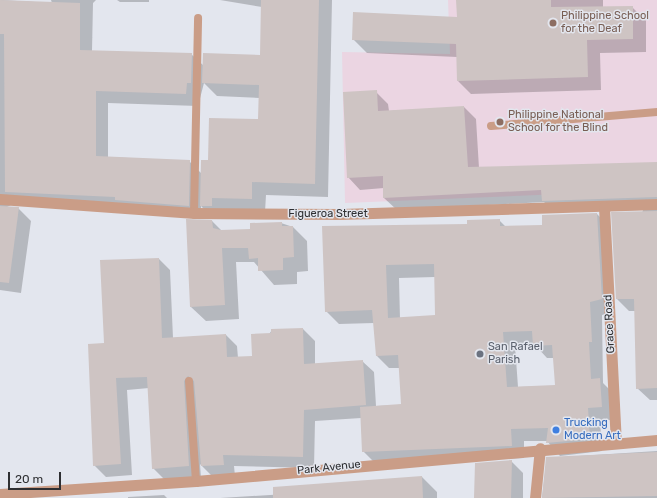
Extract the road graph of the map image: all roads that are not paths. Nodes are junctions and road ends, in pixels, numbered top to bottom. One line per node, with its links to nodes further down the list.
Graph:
1 (198, 18): 7 (lane)
2 (657, 112): 3 (lane)
3 (491, 126)
4 (0, 199): 7 (street, Figueroa Street)
5 (657, 204): 6 (street, Figueroa Street)
6 (604, 207): 7 (street, Figueroa Street); 10 (street, Grace Road)
7 (194, 213)
8 (189, 381): 12 (lane)
9 (657, 440): 10 (street, Park Avenue)
10 (616, 442): 11 (street, Park Avenue)
11 (540, 448): 12 (street, Park Avenue); 14 (street)
12 (196, 481): 13 (street, Park Avenue)
13 (5, 495)
14 (535, 498)

